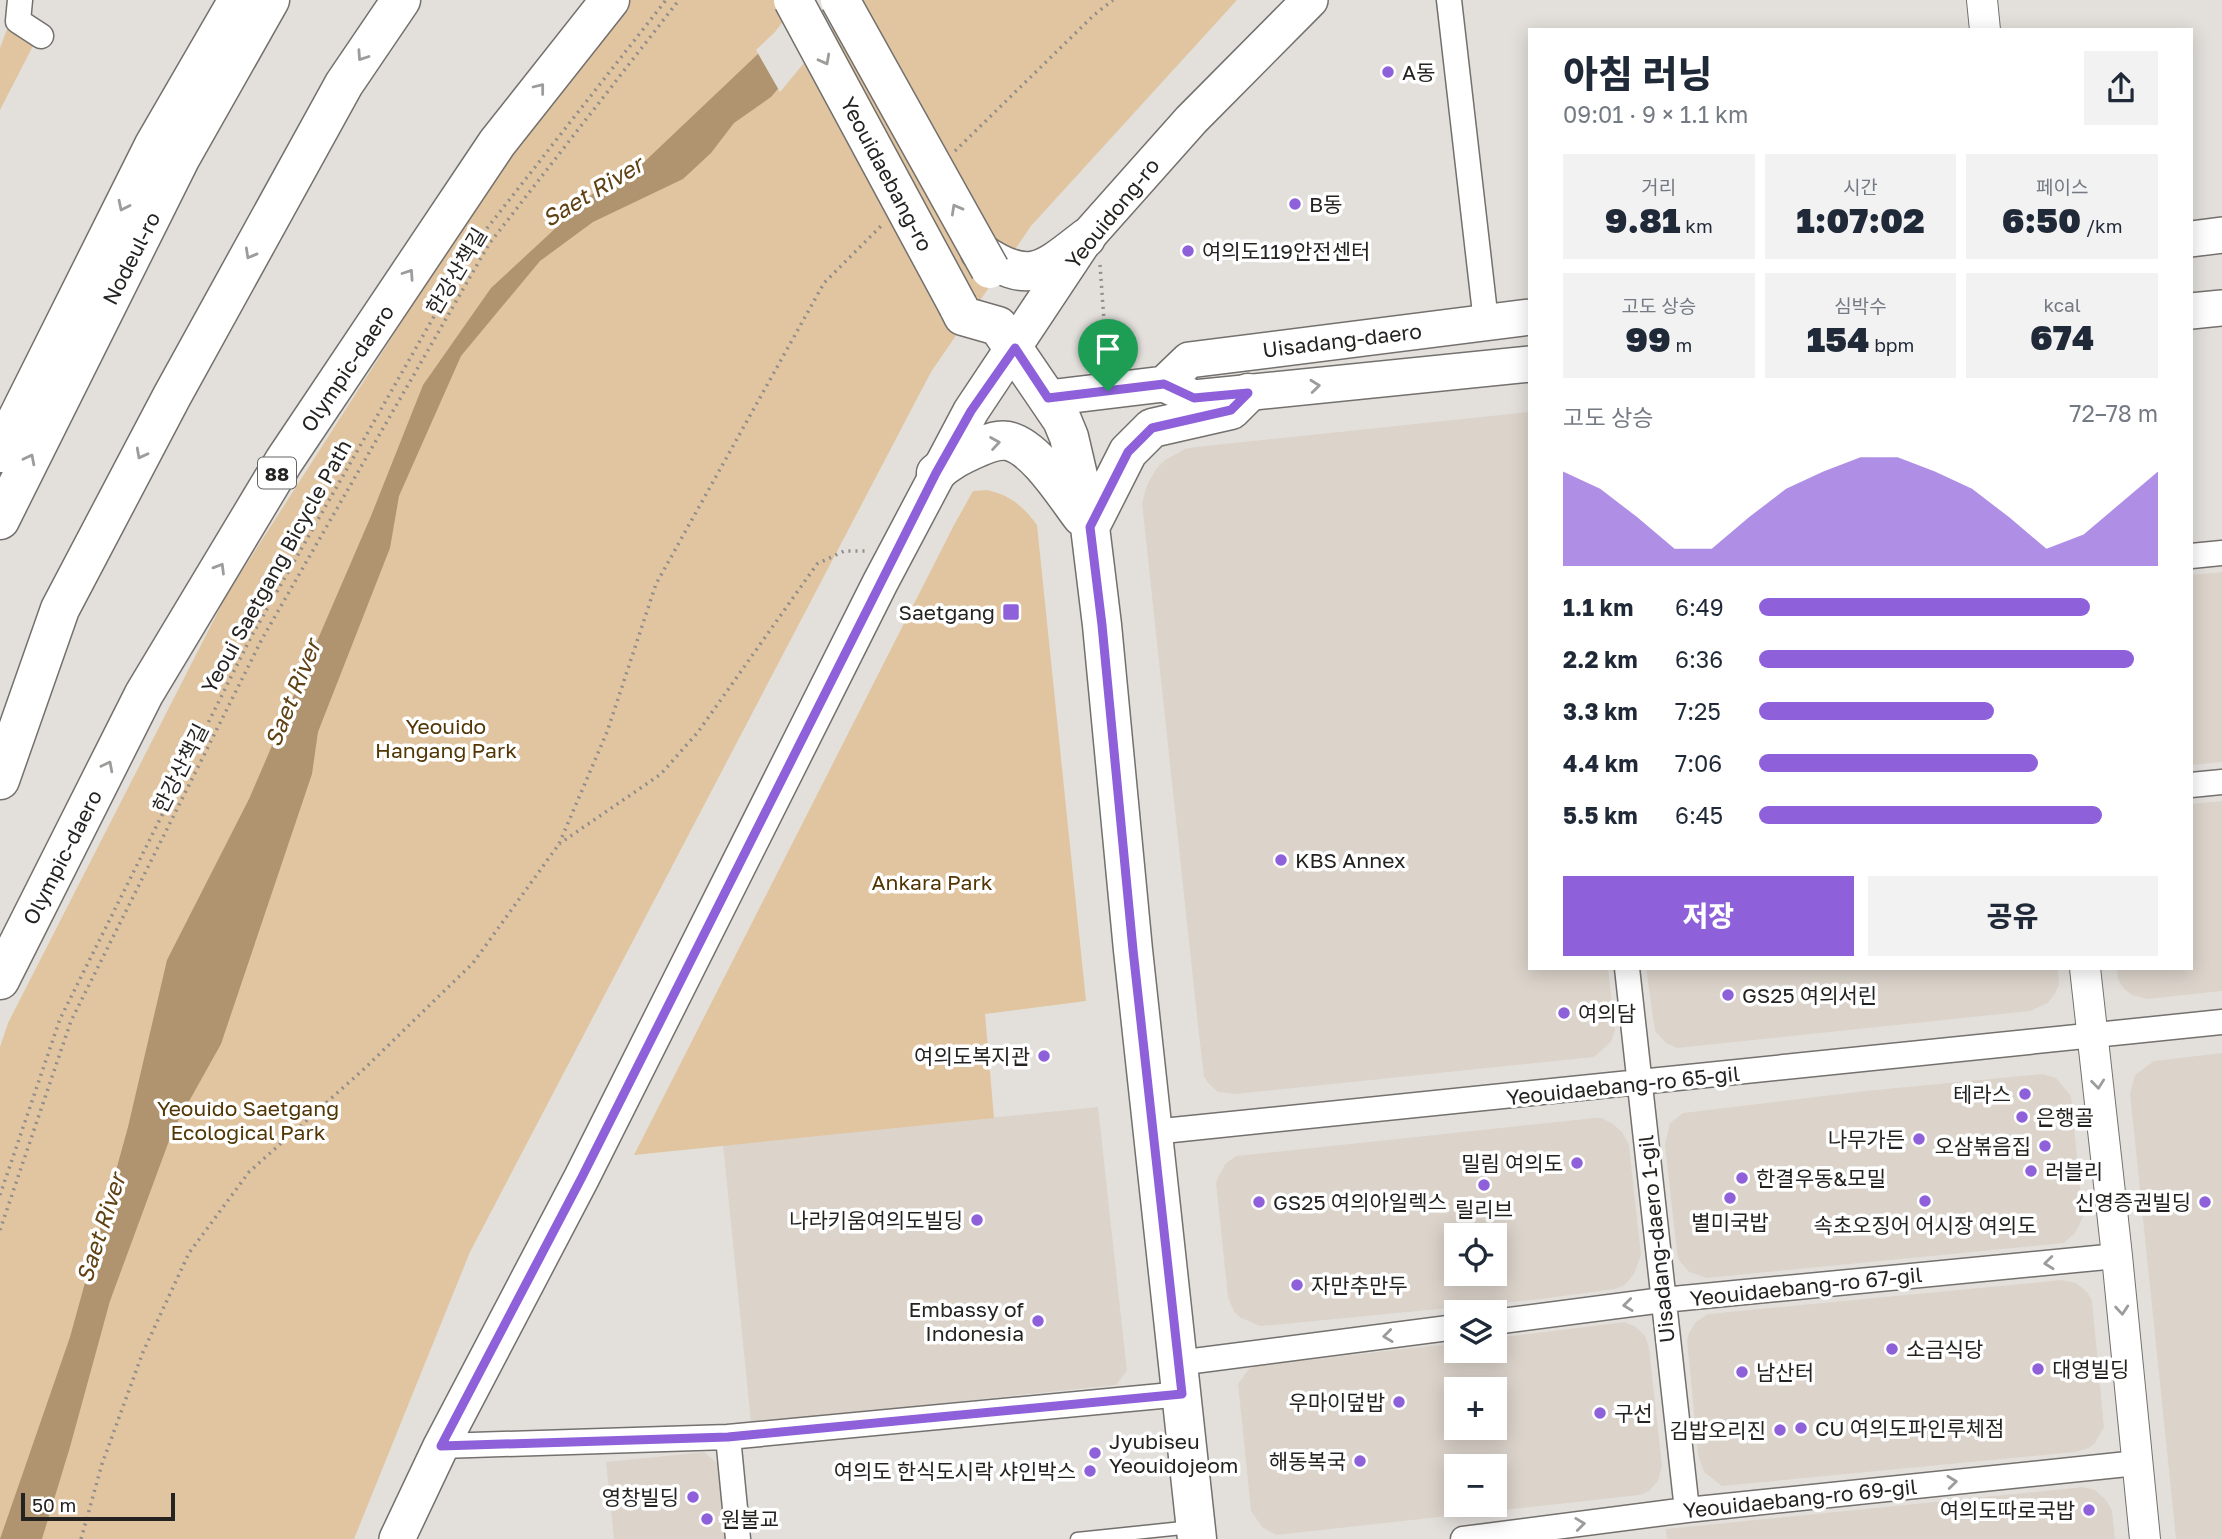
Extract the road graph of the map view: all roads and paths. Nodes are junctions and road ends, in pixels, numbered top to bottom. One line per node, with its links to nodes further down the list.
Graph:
1 (20, 0): 17 (street)
2 (225, 0): 18 (main road)
3 (238, 0): 18 (main road, Nodeul-ro)
4 (270, 0): 18 (main road, Nodeul-ro)
5 (284, 0): 18 (main road)
6 (401, 0): 42 (main road, one-way to 42)
7 (610, 0): 50 (main road, Olympic-daero / 88, one-way to 7)
8 (666, 0): 55 (path, Yeoui Saetgang Bicycle Path)
9 (679, 0): 56 (path, 한강산책길)
10 (793, 0): 29 (main road, Yeouidaebang-ro, one-way to 29, bridge)
11 (840, 0): 24 (main road, Yeouidaebang-ro, one-way to 11, bridge)
12 (1113, 0): 19 (path)
13 (1310, 0): 23 (main road, Yeouidong-ro)
14 (1449, 0): 28 (street)
15 (1982, 0): 16 (street)
16 (1985, 28)
17 (41, 36)
18 (167, 152): 35 (main road, Nodeul-ro, one-way to 35); 37 (main road, Nodeul-ro, one-way to 18)
19 (950, 156)
20 (882, 225): 47 (path)
21 (2222, 235): 22 (main road)
22 (2193, 239)
23 (1093, 246): 24 (main road); 29 (main road, Yeouidong-ro); 32 (path)
24 (989, 262): 29 (main road, Yeouidaebang-ro)
25 (2222, 308): 26 (main road)
26 (2193, 311)
27 (1528, 317): 28 (main road, Uisadang-daero)
28 (1486, 322): 31 (main road, Uisadang-daero)
29 (1006, 337): 34 (main road); 36 (main road, Yeouidong-ro)
30 (1528, 364): 33 (main road, Uisadang-daero, one-way to 30)
31 (1164, 384): 32 (main road); 33 (main road, Uisadang-daero)
32 (1108, 391): 34 (main road)
33 (1248, 393): 38 (main road)
34 (1048, 398): 38 (main road)
35 (0, 453)
36 (936, 473): 38 (main road, one-way to 38); 39 (main road, Yeouidong-ro)
37 (0, 520)
38 (1090, 527): 54 (main road)
39 (896, 551): 47 (path); 63 (main road, Yeouidong-ro)
40 (2222, 553): 41 (street)
41 (2193, 556)
42 (60, 609): 43 (main road); 44 (main road)
43 (0, 715)
44 (0, 780)
45 (2222, 782): 46 (street)
46 (2193, 785)
47 (559, 844): 67 (path)
48 (1627, 970): 53 (street, Uisadang-daero 1-gil)
49 (2085, 970): 52 (street)
50 (0, 980)
51 (2222, 1022): 52 (street, Yeouidaebang-ro 65-gil)
52 (2092, 1036): 53 (street, Yeouidaebang-ro 65-gil); 57 (street, one-way to 57)
53 (1640, 1083): 54 (street, Yeouidaebang-ro 65-gil); 58 (street, Uisadang-daero 1-gil)
54 (1153, 1132): 61 (main road)
55 (0, 1195)
56 (0, 1230)
57 (2117, 1256): 58 (street, Yeouidaebang-ro 67-gil, one-way to 58); 64 (street, one-way to 64)
58 (1663, 1300): 59 (street, Yeouidaebang-ro 67-gil, one-way to 59); 65 (street, Uisadang-daero 1-gil)
59 (1507, 1320)
60 (1444, 1329): 61 (street, one-way to 61)
61 (1180, 1378): 62 (street); 66 (main road)
62 (728, 1437): 63 (street); 69 (street)
63 (441, 1446): 68 (main road, Yeouidong-ro)
64 (2137, 1463): 65 (street, Yeouidaebang-ro 69-gil, one-way to 64); 72 (street)
65 (1687, 1510): 71 (street, Yeouidaebang-ro 69-gil, one-way to 65)
66 (1196, 1533): 70 (lane)
67 (80, 1539)
68 (397, 1539)
69 (738, 1539)
70 (1077, 1539)
71 (1463, 1539)
72 (2145, 1539)

